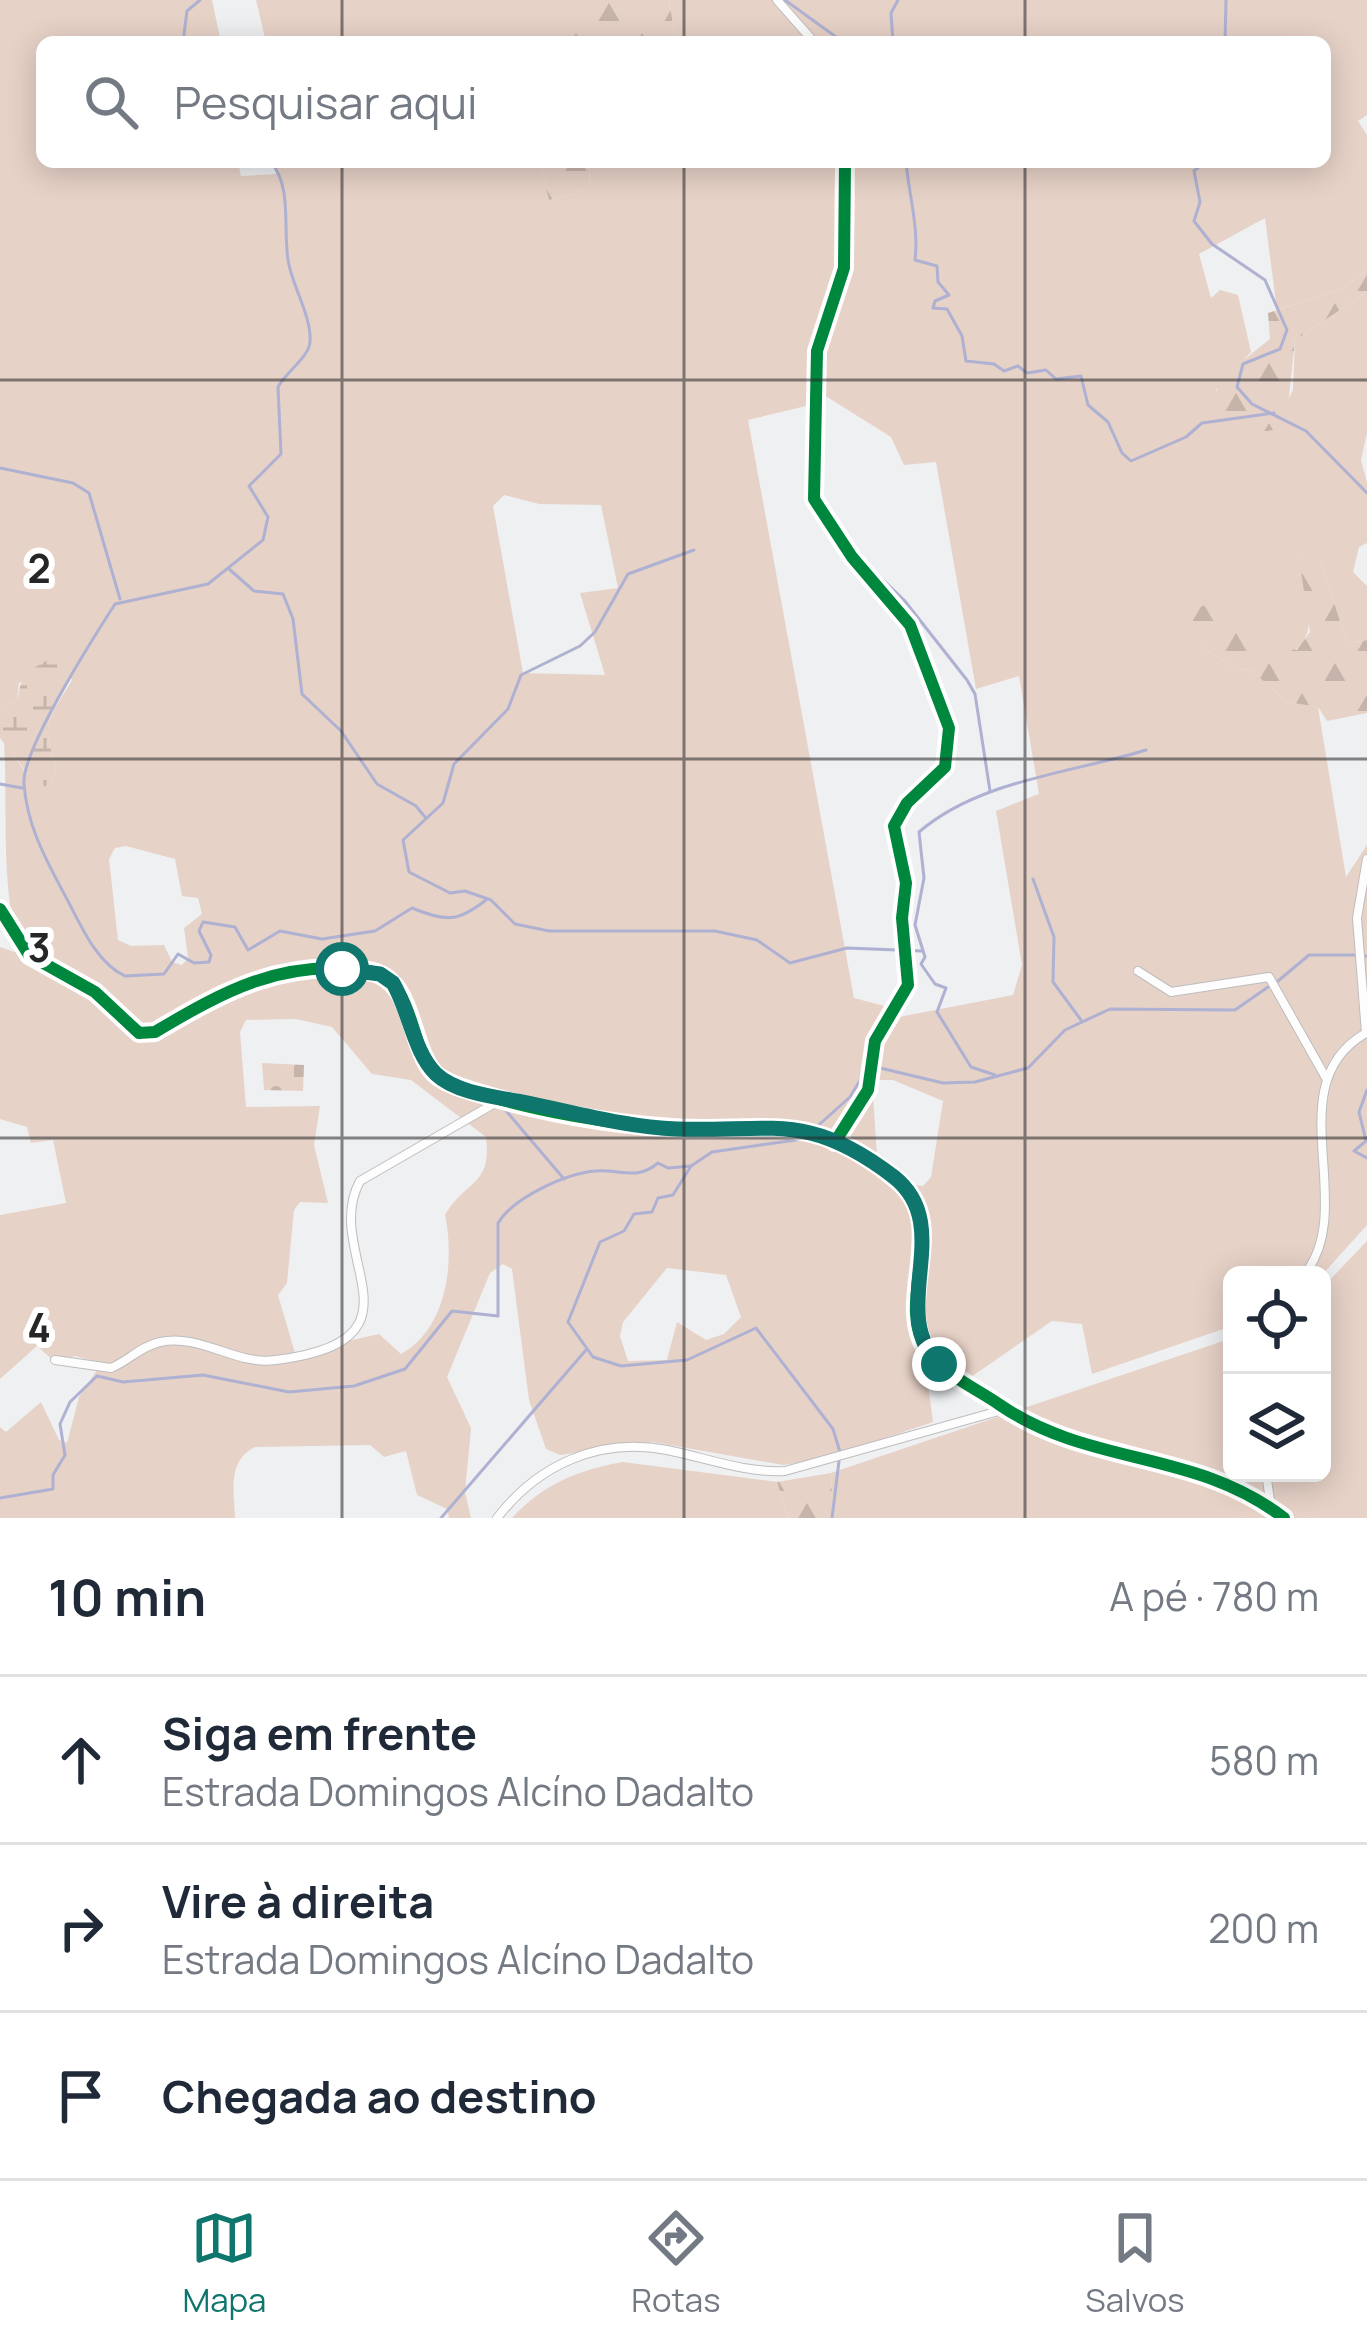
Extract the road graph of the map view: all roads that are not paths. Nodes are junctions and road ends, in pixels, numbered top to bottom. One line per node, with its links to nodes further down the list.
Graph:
1 (777, 0): 2 (street)
2 (809, 36)
3 (844, 168): 10 (street)
4 (1367, 859): 7 (street)
5 (0, 909): 9 (street)
6 (1138, 971): 8 (street)
7 (1367, 1032): 8 (street)
8 (1327, 1079): 11 (street)
9 (502, 1099): 10 (street); 12 (street)
10 (835, 1142): 13 (street)
11 (1309, 1266)
12 (55, 1360)
13 (1006, 1409): 15 (street); 16 (street)
14 (1267, 1482): 15 (street)
15 (1270, 1507): 17 (street)
16 (496, 1518)
17 (1285, 1518)

